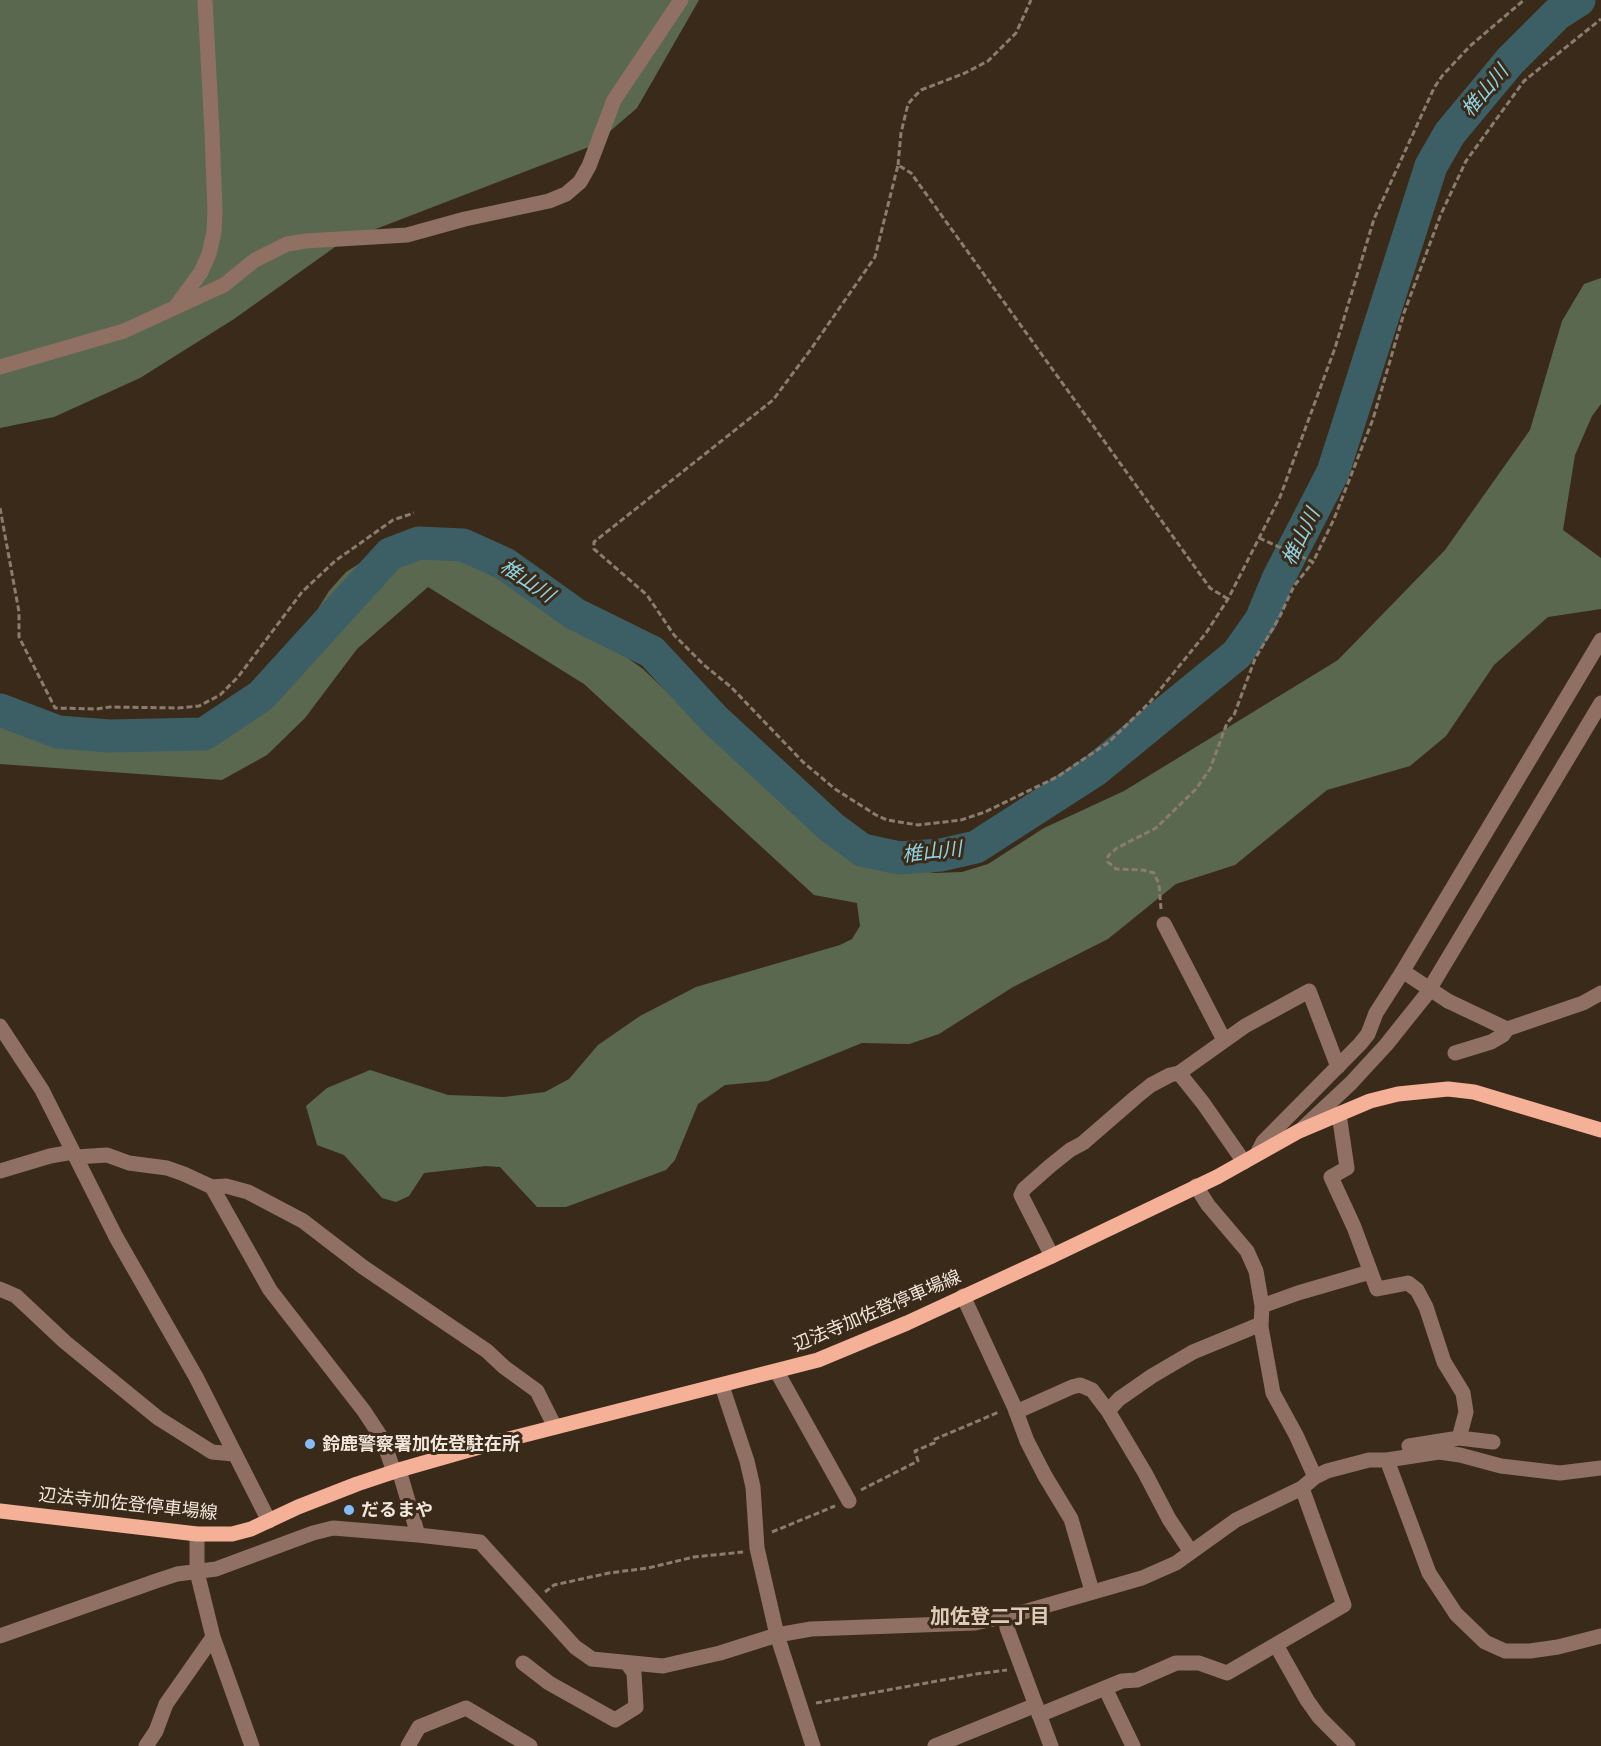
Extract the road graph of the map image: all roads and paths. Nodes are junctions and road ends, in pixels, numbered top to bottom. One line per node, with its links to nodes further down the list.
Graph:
1 (206, 0): 7 (street)
2 (681, 0): 7 (street)
3 (1031, 0): 6 (path)
4 (1524, 0): 11 (path)
5 (1601, 19): 12 (path)
6 (898, 165): 13 (path); 13 (path)
7 (175, 308): 8 (street)
8 (0, 366)
9 (0, 508): 10 (path)
10 (414, 513)
11 (1259, 538): 12 (path); 13 (path)
12 (1313, 562): 16 (path)
13 (1228, 599)
14 (1601, 640): 17 (street)
15 (1601, 704): 27 (street)
16 (1164, 924): 21 (street)
17 (1406, 975): 20 (street, bridge); 23 (street)
18 (1601, 993): 20 (street)
19 (0, 1026): 28 (street)
20 (1507, 1029): 22 (street)
21 (1224, 1041): 23 (street); 24 (street)
22 (1455, 1053)
23 (1338, 1067): 29 (street)
24 (1179, 1073): 29 (street); 33 (street)
25 (1339, 1114): 26 (main road, 辺法寺加佐登停車場線); 27 (main road, 辺法寺加佐登停車場線); 34 (street)
26 (1601, 1130)
27 (1299, 1131): 29 (main road, 辺法寺加佐登停車場線)
28 (74, 1154): 30 (street); 31 (street); 46 (street)
29 (1250, 1158): 32 (main road, 辺法寺加佐登停車場線)
30 (0, 1171)
31 (212, 1186): 43 (street); 49 (street)
32 (1196, 1186): 33 (main road, 辺法寺加佐登停車場線); 37 (street)
33 (1052, 1256): 36 (main road, 辺法寺加佐登停車場線)
34 (1370, 1272): 37 (street); 44 (street)
35 (0, 1289): 46 (street)
36 (963, 1296): 39 (main road, 辺法寺加佐登停車場線); 41 (street)
37 (1262, 1306): 38 (street)
38 (1261, 1324): 42 (street); 50 (street)
39 (777, 1372): 40 (main road, 辺法寺加佐登停車場線); 52 (street)
40 (722, 1386): 43 (main road, 辺法寺加佐登停車場線); 57 (street)
41 (1015, 1409): 42 (street); 52 (path); 60 (street)
42 (1108, 1411): 58 (street)
43 (555, 1427): 49 (main road, 辺法寺加佐登停車場線)
44 (1459, 1438): 45 (street); 47 (street)
45 (1493, 1442)
46 (234, 1454): 54 (street)
47 (1387, 1460): 48 (street); 50 (street); 65 (street)
48 (1601, 1468)
49 (397, 1471): 54 (main road, 辺法寺加佐登停車場線); 56 (street)
50 (1315, 1477): 51 (street)
51 (1302, 1488): 58 (street); 67 (street)
52 (848, 1499): 57 (path)
53 (0, 1511): 55 (main road, 辺法寺加佐登停車場線)
54 (269, 1521): 55 (main road, 辺法寺加佐登停車場線)
55 (197, 1534): 59 (street)
56 (418, 1535): 59 (street); 61 (street)
57 (757, 1543): 61 (path); 63 (street)
58 (1191, 1552): 60 (street)
59 (196, 1572): 64 (street); 66 (street)
60 (1092, 1591): 62 (street)
61 (534, 1600): 69 (street)
62 (1006, 1616): 63 (street); 70 (street)
63 (777, 1635): 69 (street); 72 (street)
64 (0, 1636)
65 (1601, 1636)
66 (213, 1637): 74 (street); 75 (street)
67 (1276, 1645): 71 (street); 82 (street)
68 (523, 1663): 69 (street)
69 (627, 1663)
70 (1023, 1668): 72 (path); 73 (street)
71 (1106, 1688): 73 (street); 81 (street)
72 (799, 1706): 78 (street)
73 (1038, 1710): 79 (street); 80 (street)
74 (146, 1746)
75 (252, 1746)
76 (408, 1746): 77 (street)
77 (530, 1746)
78 (813, 1746)
79 (935, 1746)
80 (1051, 1746)
81 (1133, 1746)
82 (1348, 1746)

